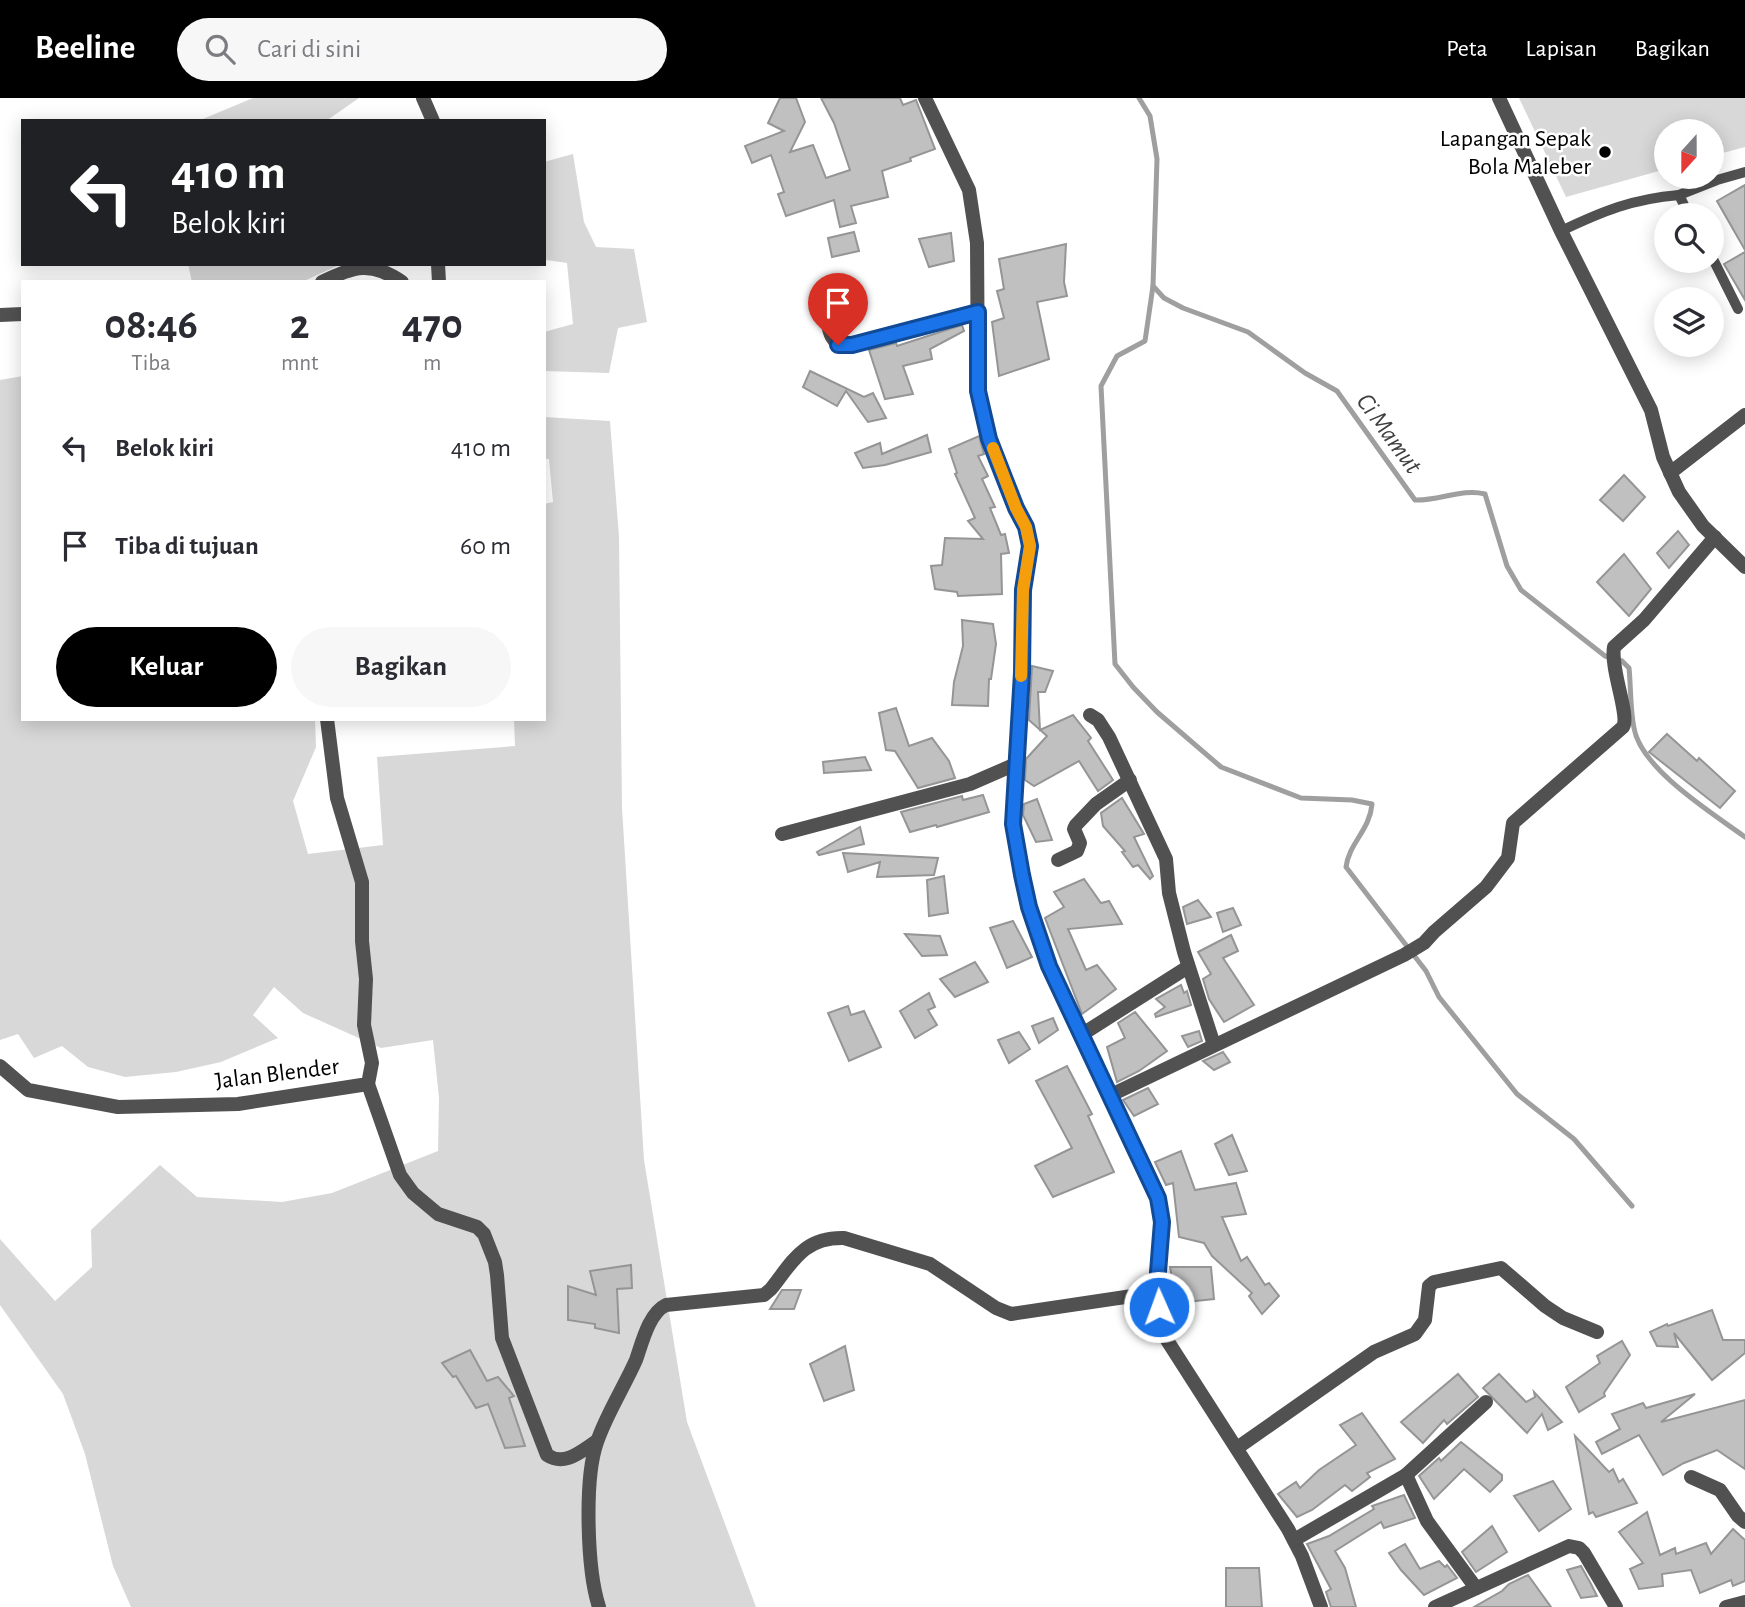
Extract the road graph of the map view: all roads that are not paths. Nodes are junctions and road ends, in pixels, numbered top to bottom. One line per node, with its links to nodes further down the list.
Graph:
1 (423, 98): 4 (street)
2 (925, 98): 13 (street)
3 (1499, 98): 8 (street)
4 (432, 119)
5 (1745, 172): 6 (lane)
6 (1679, 195): 7 (lane); 8 (lane)
7 (1683, 203)
8 (1561, 230): 18 (street)
9 (1720, 273): 12 (lane)
10 (328, 280): 11 (street)
11 (399, 280)
12 (1738, 309)
13 (978, 312): 16 (street); 23 (street)
14 (21, 314): 15 (street)
15 (0, 315)
16 (826, 315)
17 (1745, 415): 18 (street)
18 (1670, 473): 19 (street)
19 (1715, 537): 20 (street); 29 (street)
20 (1745, 567)
21 (1090, 715): 24 (street)
22 (327, 721): 31 (street, Jalan Blender)
23 (1016, 764): 25 (street); 28 (street)
24 (1130, 780): 26 (street); 27 (street)
25 (782, 834)
26 (1058, 860)
27 (1188, 967): 28 (street); 29 (street)
28 (1081, 1035): 32 (street)
29 (1214, 1045): 32 (street)
30 (0, 1066): 31 (street, Jalan Blender)
31 (368, 1084): 36 (street)
32 (1111, 1095): 33 (street)
33 (1159, 1292): 36 (street); 37 (street)
34 (1597, 1332): 37 (street)
35 (1486, 1402): 38 (street)
36 (597, 1441): 44 (street)
37 (1237, 1448): 41 (street)
38 (1406, 1475): 41 (street); 42 (street)
39 (1691, 1477): 40 (street)
40 (1745, 1521)
41 (1294, 1540): 45 (street)
42 (1476, 1588): 46 (street); 47 (street)
43 (1745, 1602): 48 (street)
44 (599, 1607)
45 (1321, 1607)
46 (1435, 1607)
47 (1616, 1607)
48 (1726, 1607)

